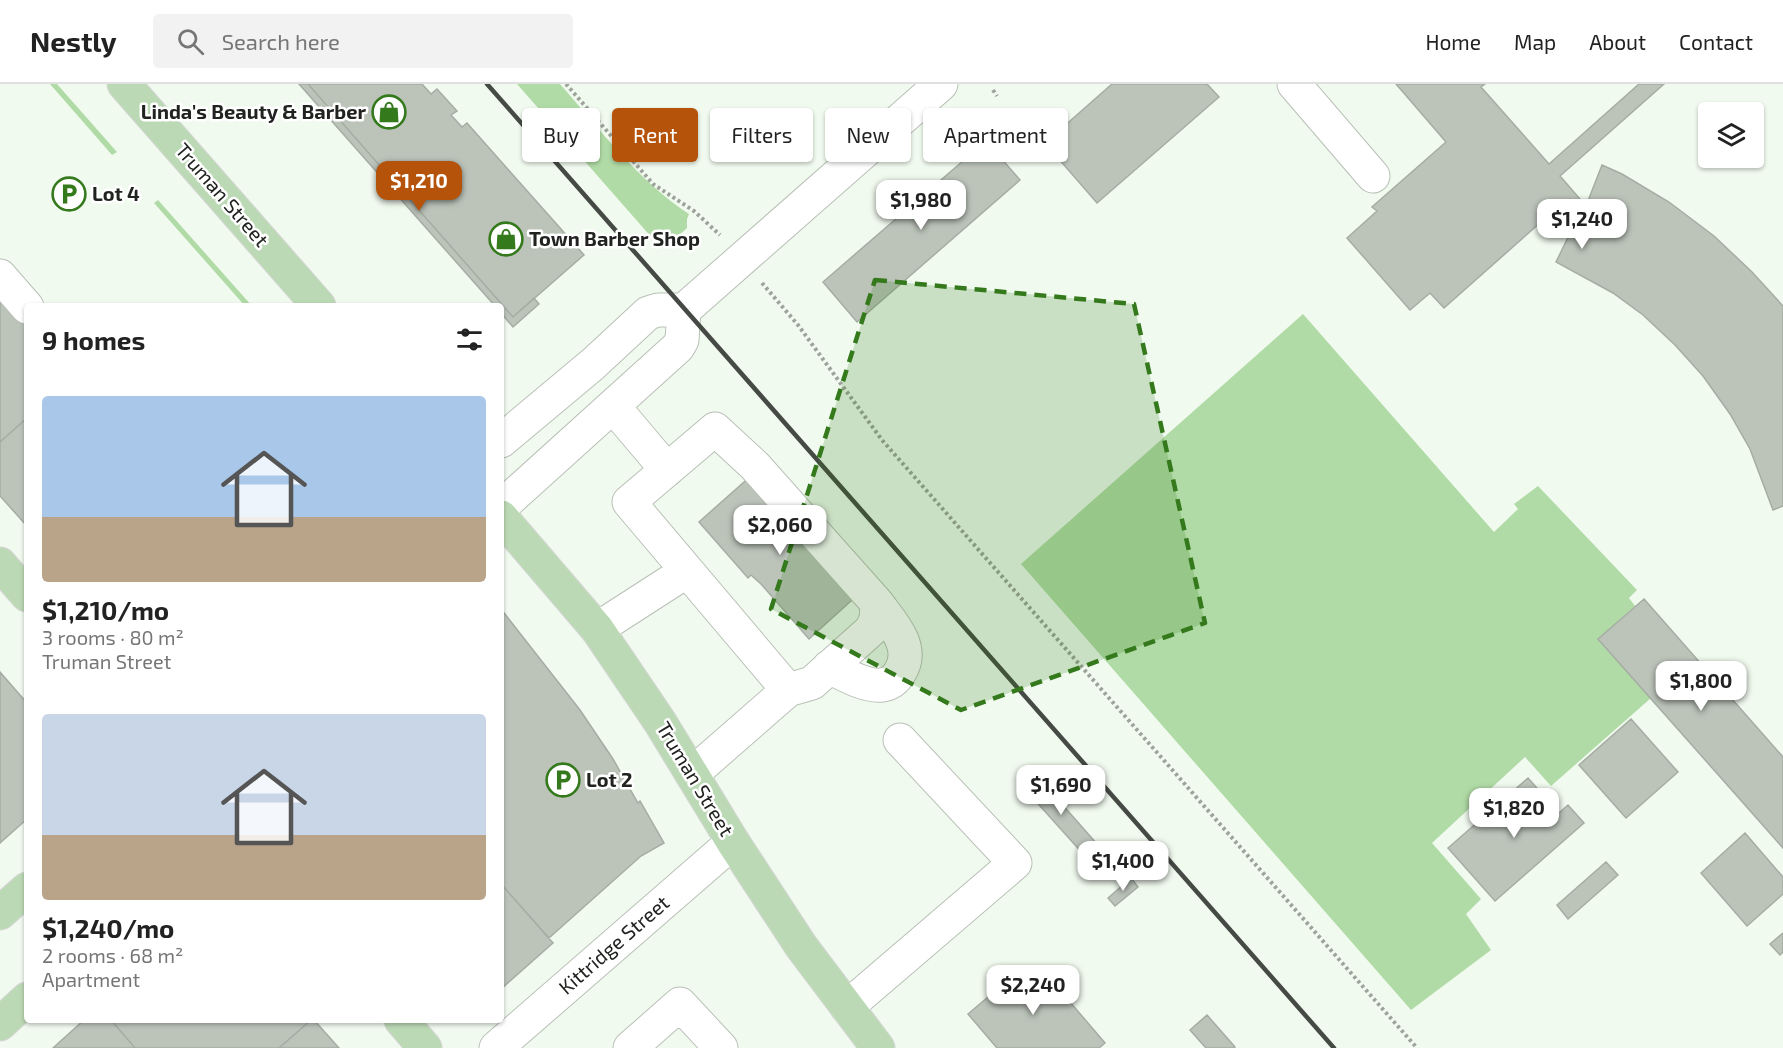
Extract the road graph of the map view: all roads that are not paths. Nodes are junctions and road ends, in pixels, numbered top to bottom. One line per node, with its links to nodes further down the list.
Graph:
1 (124, 84): 6 (main road, Truman Street)
2 (1294, 84): 4 (street)
3 (931, 87): 8 (street)
4 (1373, 176)
5 (0, 276): 7 (street)
6 (316, 303)
7 (24, 304)
8 (684, 310): 9 (street); 10 (street)
9 (613, 406): 11 (street); 12 (street)
10 (504, 438)
11 (667, 470): 15 (street); 17 (street)
12 (504, 504)
13 (504, 520): 18 (main road, Truman Street)
14 (0, 564): 16 (main road)
15 (687, 571): 18 (street); 20 (street)
16 (24, 592)
17 (877, 603): 19 (street); 19 (street)
18 (597, 629): 22 (main road, Truman Street)
19 (830, 667): 20 (street)
20 (788, 690): 22 (street)
21 (900, 740): 27 (street)
22 (692, 774): 23 (main road, Truman Street)
23 (733, 842): 27 (main road, Truman Street); 31 (street, Kittridge Street)
24 (24, 892): 25 (main road)
25 (0, 914)
26 (24, 1002): 29 (main road)
27 (847, 1006): 34 (main road, Truman Street)
28 (404, 1023): 30 (main road)
29 (0, 1024)
30 (425, 1048)
31 (496, 1048)
32 (630, 1048): 33 (street)
33 (721, 1048)
34 (878, 1048)

